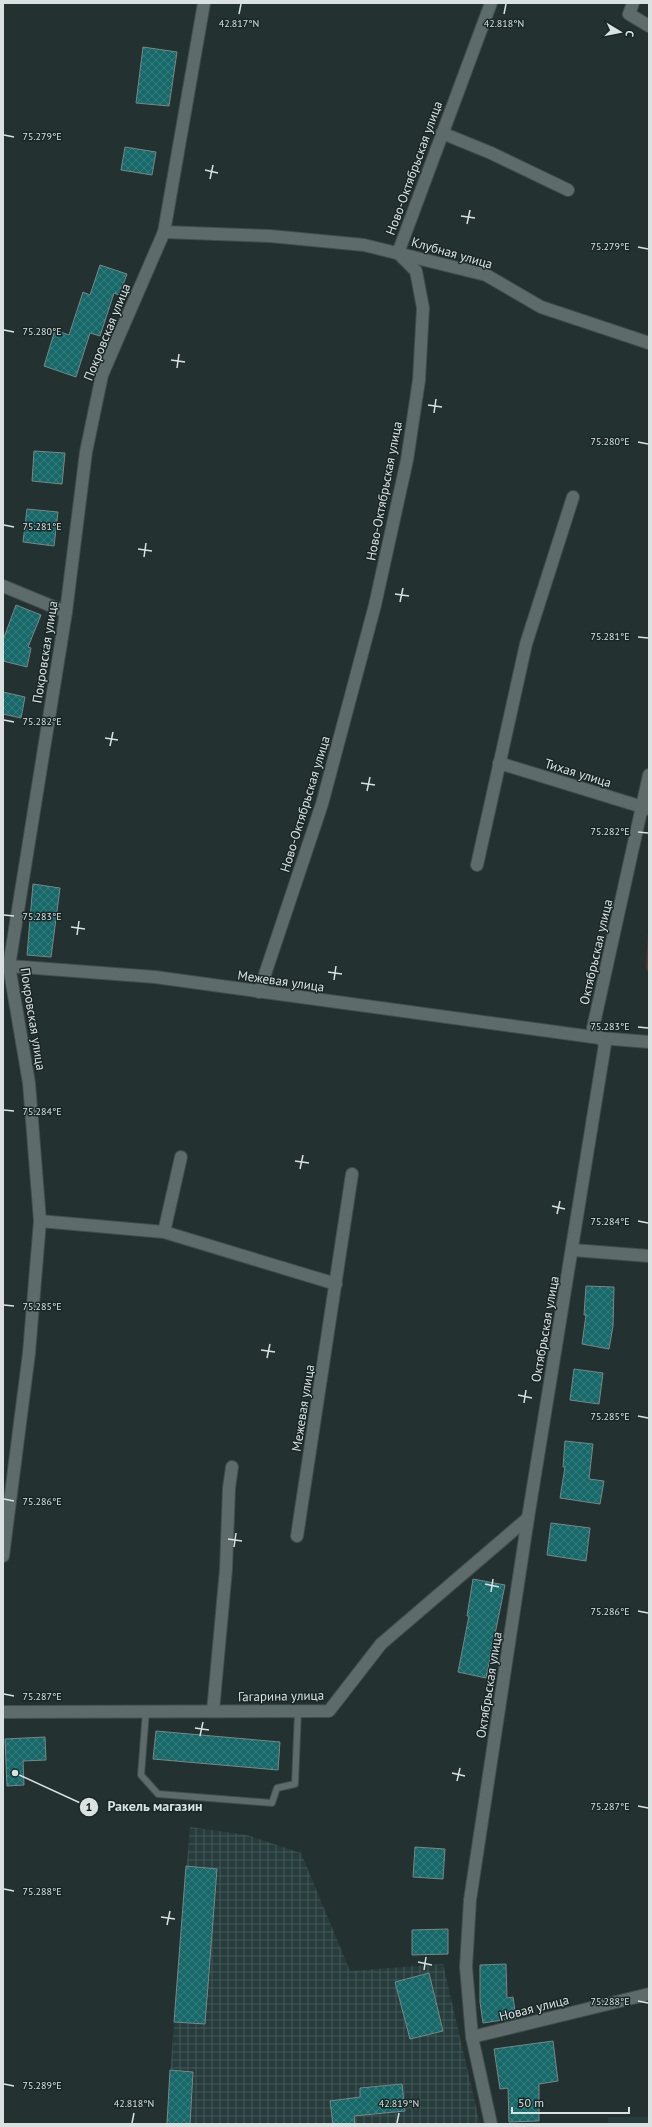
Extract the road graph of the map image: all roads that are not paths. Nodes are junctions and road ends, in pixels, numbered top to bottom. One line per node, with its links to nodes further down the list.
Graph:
1 (204, 3): 7 (street, Покровская улица)
2 (491, 3): 5 (street, Ново-Октябрьская улица)
3 (633, 3): 4 (street)
4 (649, 26)
5 (442, 134): 6 (street); 8 (street, Ново-Октябрьская улица)
6 (568, 190)
7 (164, 232): 8 (street, Клубная улица); 12 (street, Покровская улица)
8 (398, 253): 9 (street, Клубная улица); 18 (street, Ново-Октябрьская улица)
9 (649, 343)
10 (573, 497): 13 (street)
11 (3, 586): 12 (street)
12 (66, 612): 17 (street, Покровская улица)
13 (499, 763): 15 (street, Тихая улица); 16 (street)
14 (649, 775): 15 (street, Октябрьская улица)
15 (646, 809): 19 (street, Октябрьская улица)
16 (477, 865)
17 (6, 965): 18 (street, Межевая улица); 23 (street, Покровская улица)
18 (259, 992): 19 (street, Межевая улица)
19 (600, 1038): 20 (street, Межевая улица); 25 (street, Октябрьская улица)
20 (649, 1042)
21 (181, 1157): 24 (street)
22 (352, 1174): 27 (street, Межевая улица)
23 (40, 1221): 24 (street); 31 (street, Покровская улица)
24 (164, 1232): 27 (street)
25 (573, 1250): 26 (street); 29 (street, Октябрьская улица)
26 (649, 1256)
27 (336, 1284): 30 (street, Межевая улица)
28 (232, 1467): 33 (street)
29 (528, 1518): 34 (street, Гагарина улица); 37 (street, Октябрьская улица)
30 (297, 1536)
31 (3, 1556)
32 (146, 1711): 33 (street, Гагарина улица); 34 (lane); 35 (street, Гагарина улица)
33 (213, 1711): 34 (street, Гагарина улица)
34 (298, 1711)
35 (3, 1712)
36 (649, 1994): 37 (street, Новая улица)
37 (472, 2037): 38 (street, Октябрьская улица)
38 (491, 2124)

